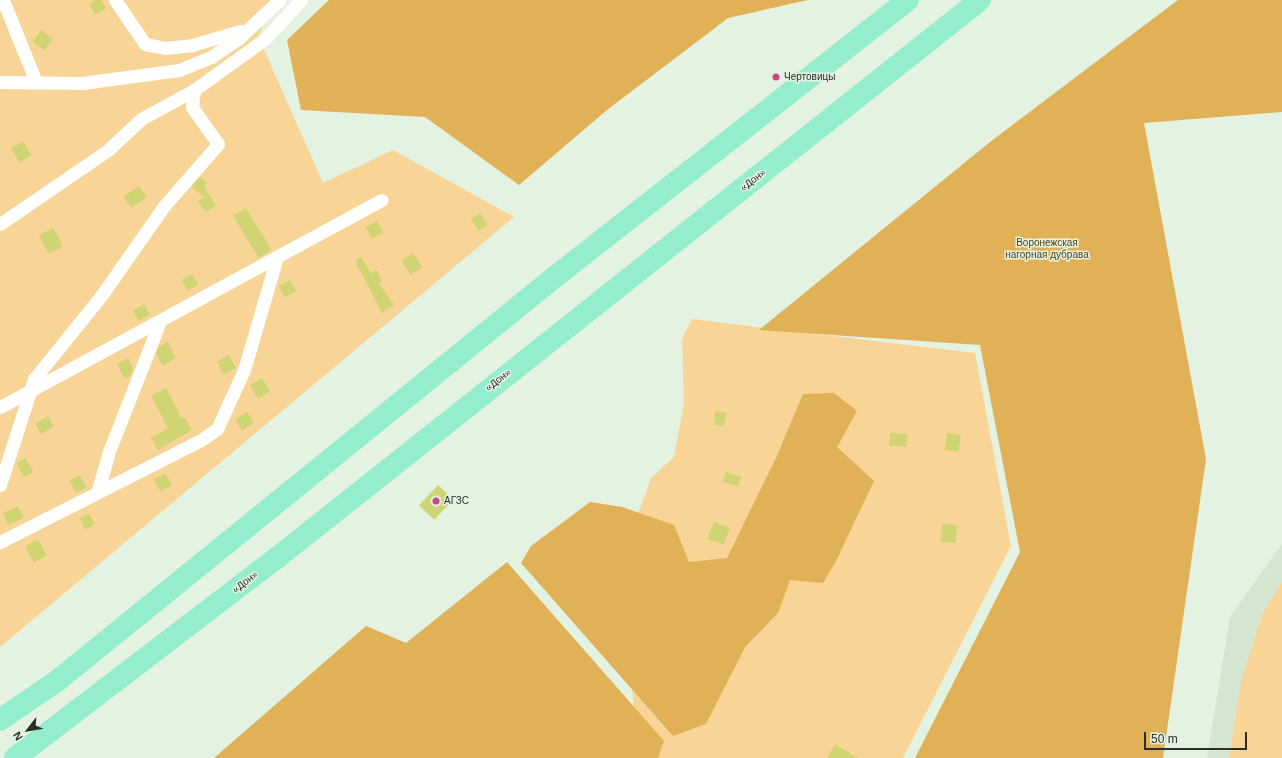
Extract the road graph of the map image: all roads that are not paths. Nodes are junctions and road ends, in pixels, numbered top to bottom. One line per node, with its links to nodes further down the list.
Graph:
1 (2, 0): 9 (street)
2 (115, 0): 7 (street)
3 (279, 0): 7 (street)
4 (302, 0): 10 (street)
5 (908, 0): 20 (highway)
6 (980, 0): 21 (highway, «Дон»)
7 (253, 26): 9 (street)
8 (0, 82): 9 (street)
9 (36, 82)
10 (194, 90): 12 (street); 15 (street)
11 (381, 200): 13 (street)
12 (0, 224)
13 (277, 257): 14 (street); 18 (street)
14 (160, 321): 15 (street); 18 (street)
15 (30, 391): 16 (street); 17 (street)
16 (0, 407)
17 (0, 485)
18 (98, 490): 19 (street)
19 (0, 542)
20 (0, 720)
21 (15, 758)

